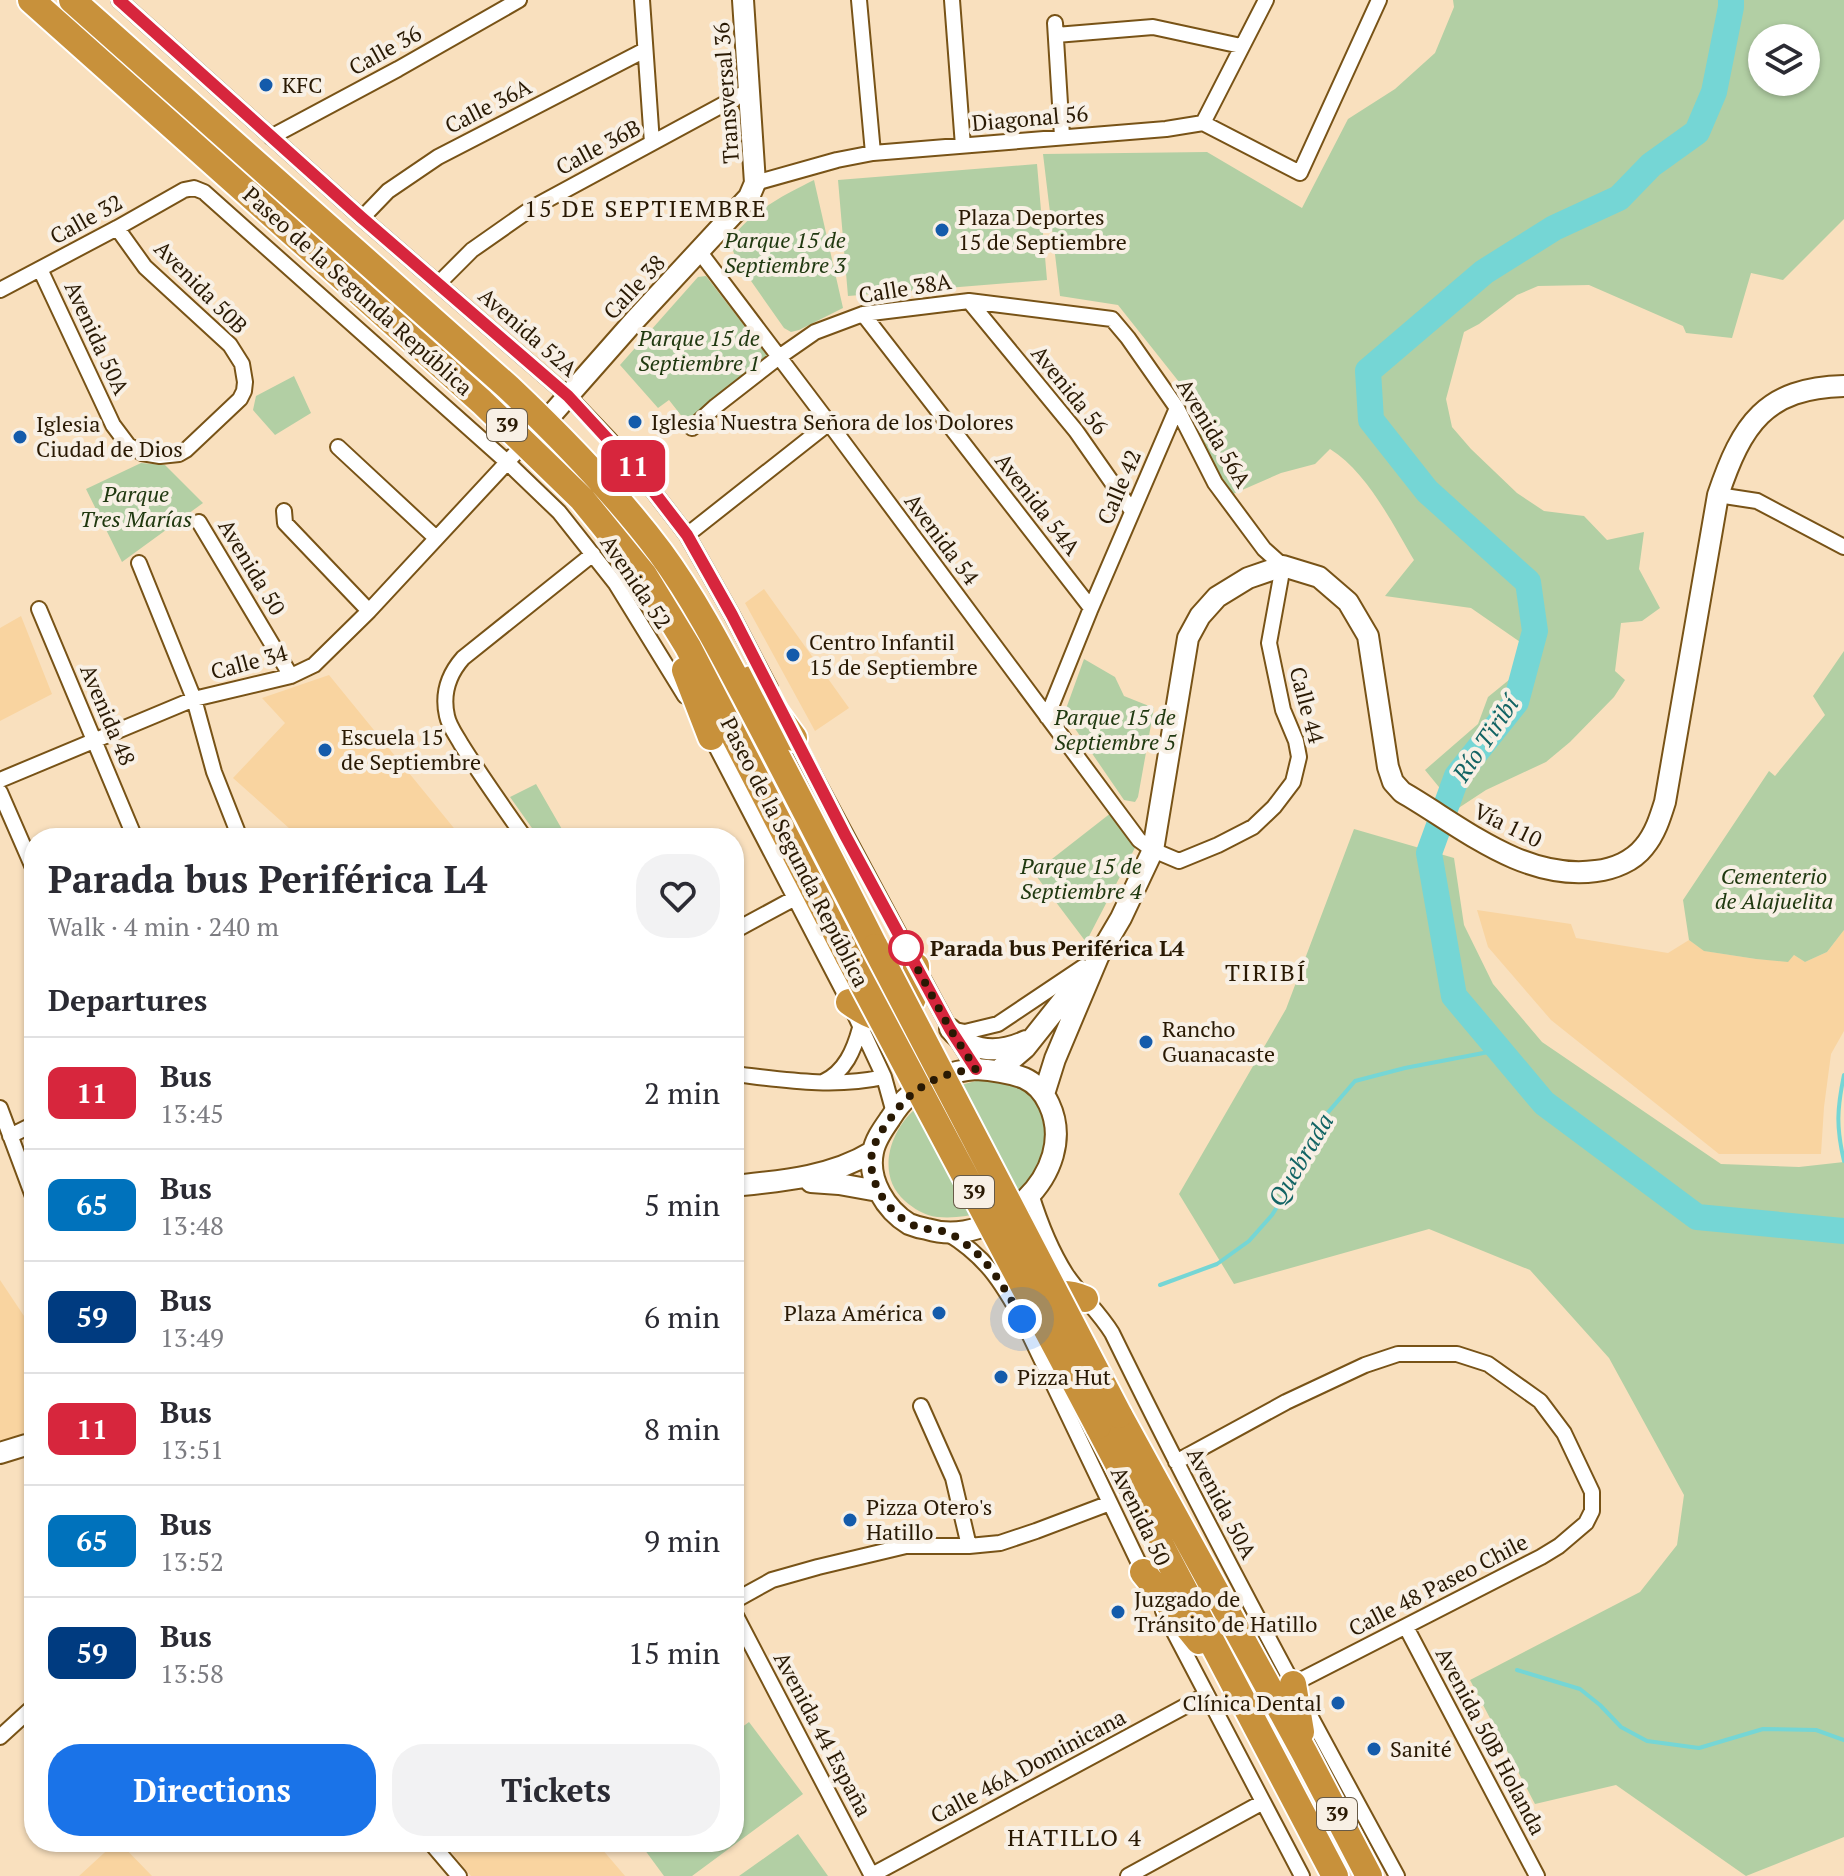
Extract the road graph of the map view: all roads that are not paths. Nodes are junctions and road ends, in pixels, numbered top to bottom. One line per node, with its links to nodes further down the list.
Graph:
1 (31, 0): 38 (highway, Paseo de la Segunda República / 39)
2 (72, 0): 35 (highway, Paseo de la Segunda República / 39)
3 (119, 0): 16 (street, Avenida 52A)
4 (519, 0): 16 (street, Calle 36)
5 (642, 0): 12 (street)
6 (743, 0): 13 (main road, Transversal 36)
7 (859, 0): 19 (street)
8 (952, 0): 18 (street)
9 (1266, 0): 11 (street)
10 (1379, 0): 14 (street)
11 (1241, 46): 14 (street); 15 (street)
12 (645, 50): 17 (street); 22 (street, Calle 36A)
13 (750, 90): 17 (street, Calle 36B); 20 (main road, Transversal 36)
14 (1203, 123): 15 (street, Diagonal 56)
15 (1062, 136): 18 (street, Diagonal 56)
16 (271, 137): 22 (street, Avenida 52A)
17 (652, 143): 26 (street, Calle 36B)
18 (963, 146): 19 (street, Diagonal 56)
19 (873, 153): 20 (street, Diagonal 56)
20 (755, 183): 24 (main road, Calle 38)
21 (194, 188): 23 (street, Calle 32); 41 (street, Avenida 52)
22 (362, 218): 26 (street, Avenida 52A)
23 (117, 228): 25 (street, Calle 32); 40 (street, Avenida 50B)
24 (699, 251): 31 (street, Avenida 54); 33 (main road, Calle 38)
25 (40, 269): 27 (street, Calle 32); 40 (street, Avenida 50A)
26 (438, 284): 33 (street, Avenida 52A)
27 (0, 290)
28 (969, 301): 29 (street, Calle 38A); 30 (street, Calle 38A); 44 (street, Avenida 56)
29 (863, 314): 31 (street, Calle 38A); 54 (street, Avenida 54A)
30 (1112, 319): 34 (street, Avenida 56A)
31 (779, 357): 36 (street, Avenida 54); 37 (street, Calle 38A)
32 (1844, 386): 42 (main road, Vía 110)
33 (568, 396): 35 (main road, Calle 38); 46 (street, Avenida 52A)
34 (1177, 408): 44 (street, Calle 42); 51 (street, Avenida 56A)
35 (545, 422): 53 (highway, Paseo de la Segunda República / 39)
36 (829, 423): 46 (street); 59 (street, Avenida 54)
37 (692, 428)
38 (525, 443): 41 (street, Calle 34); 52 (highway, Paseo de la Segunda República / 39)
39 (338, 447): 47 (street)
40 (149, 455)
41 (507, 462): 47 (street, Calle 34); 49 (street, Avenida 52)
42 (1718, 495): 48 (street); 51 (main road, Vía 110)
43 (284, 511): 56 (street)
44 (1132, 511): 54 (street, Calle 42)
45 (199, 522): 57 (street, Avenida 50)
46 (687, 535): 61 (street, Avenida 52A)
47 (436, 538): 56 (street, Calle 34)
48 (1844, 547)
49 (593, 554): 60 (street, Avenida 52); 67 (street)
50 (139, 563): 58 (street)
51 (1283, 566): 69 (main road); 69 (street, Calle 44)
52 (644, 575): 60 (highway); 98 (highway, Paseo de la Segunda República / 39, bridge)
53 (685, 588): 61 (highway); 98 (highway, Paseo de la Segunda República / 39, bridge)
54 (1091, 608): 59 (street, Calle 42)
55 (39, 609): 62 (street, Avenida 48)
56 (369, 611): 57 (street, Calle 34)
57 (291, 676): 58 (street, Calle 34)
58 (194, 699): 62 (street, Calle 34); 66 (street)
59 (1047, 717): 69 (street, Avenida 54)
60 (711, 737): 70 (street, Avenida 52)
61 (794, 738): 73 (street, Avenida 52A)
62 (94, 739): 63 (street, Calle 34); 65 (street, Avenida 48)
63 (0, 780)
64 (0, 792): 68 (street)
65 (131, 828)
66 (236, 828)
67 (518, 828)
68 (24, 847)
69 (1153, 850): 72 (main road)
70 (795, 898): 71 (street); 74 (street, Avenida 52)
71 (744, 926)
72 (1098, 957): 76 (street); 77 (main road); 83 (main road)
73 (916, 966): 74 (highway); 76 (street, Avenida 52A)
74 (849, 1002): 75 (street, Avenida 52)
75 (860, 1028): 81 (street, Avenida 52); 82 (street)
76 (950, 1029): 77 (main road); 78 (street, Avenida 52A)
77 (1041, 1029): 79 (main road)
78 (976, 1069): 79 (main road); 85 (main road)
79 (998, 1071): 83 (main road)
80 (744, 1075): 82 (street)
81 (884, 1077): 82 (street); 85 (street, Avenida 52)
82 (819, 1084)
83 (1044, 1094): 93 (main road)
84 (0, 1108): 87 (street)
85 (894, 1113): 88 (main road)
86 (24, 1129): 87 (street)
87 (10, 1136): 89 (street)
88 (872, 1152): 90 (main road); 92 (main road)
89 (24, 1173)
90 (787, 1180): 91 (main road); 92 (main road)
91 (744, 1185)
92 (878, 1191): 94 (main road)
93 (1031, 1194): 94 (main road); 95 (street, Avenida 50A)
94 (947, 1232): 96 (street, Avenida 50)
95 (1085, 1299): 96 (highway); 103 (street, Avenida 50A)
96 (1022, 1319): 104 (street, Avenida 50)
97 (921, 1406): 105 (street)
98 (1109, 1420): 111 (highway, Paseo de la Segunda República / 39); 115 (highway, Paseo de la Segunda República / 39)
99 (24, 1439): 101 (street)
100 (24, 1446): 101 (main road)
101 (1, 1452): 102 (main road)
102 (24, 1458)
103 (1176, 1462): 108 (street, Calle 48 Paseo Chile); 110 (street, Avenida 50A)
104 (1110, 1503): 105 (street); 106 (street, Avenida 50)
105 (969, 1546): 107 (street)
106 (1143, 1572): 111 (highway); 112 (street, Avenida 50)
107 (744, 1595)
108 (1406, 1627): 110 (street, Calle 48 Paseo Chile); 125 (street, Avenida 50B Holanda)
109 (744, 1631): 120 (street, Avenida 44 España)
110 (1293, 1684): 115 (highway); 124 (street, Avenida 50A)
111 (1236, 1687): 122 (highway, Paseo de la Segunda República / 39)
112 (1206, 1695): 116 (street, Avenida 50); 120 (street, Calle 46A Dominicana)
113 (24, 1715): 114 (street)
114 (0, 1737)
115 (1304, 1752): 123 (highway, Paseo de la Segunda República / 39)
116 (1263, 1802): 118 (street); 121 (street, Avenida 50)
117 (439, 1852): 119 (street)
118 (1131, 1875)
119 (459, 1876)
120 (872, 1876)
121 (1302, 1876)
122 (1335, 1876)
123 (1369, 1876)
124 (1397, 1876)
125 (1537, 1876)

